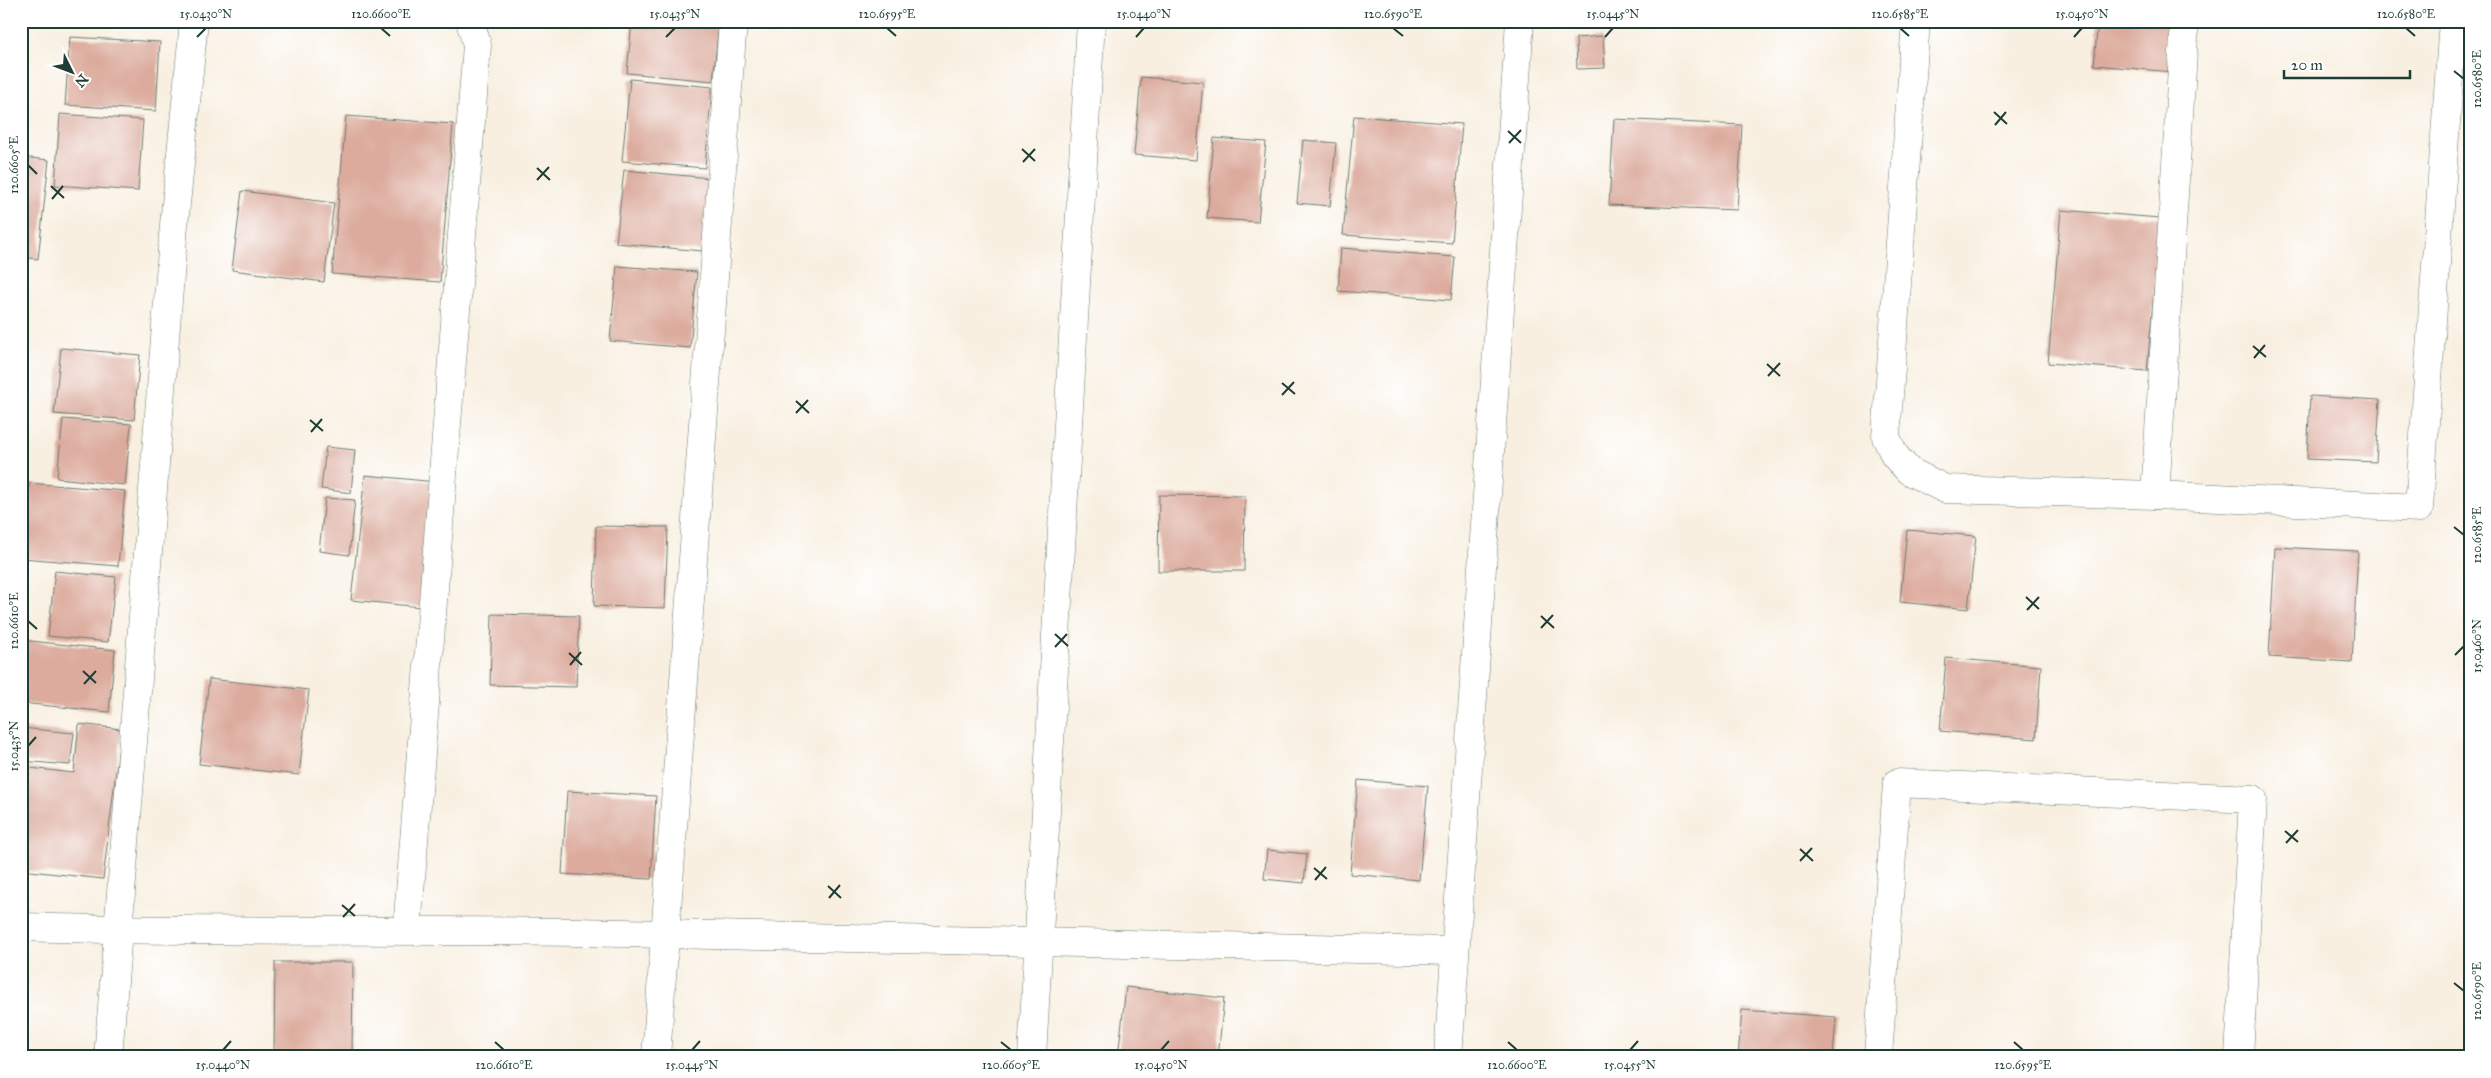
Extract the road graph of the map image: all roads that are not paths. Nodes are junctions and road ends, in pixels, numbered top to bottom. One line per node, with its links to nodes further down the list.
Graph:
1 (194, 21): 11 (street)
2 (470, 21): 12 (street)
3 (733, 21): 13 (street)
4 (1091, 21): 14 (street)
5 (1520, 21): 15 (street)
6 (1916, 21): 9 (street)
7 (2185, 21): 9 (street)
8 (2453, 21): 9 (street)
9 (2155, 495)
10 (21, 927): 11 (street)
11 (116, 930): 12 (street); 16 (street)
12 (407, 930): 13 (street)
13 (666, 933): 14 (street); 17 (street)
14 (1038, 943): 15 (street); 18 (street)
15 (1454, 950): 19 (street)
16 (108, 1057)
17 (656, 1057)
18 (1032, 1057)
19 (1448, 1057)
20 (1878, 1057): 21 (street)
21 (2239, 1057)

